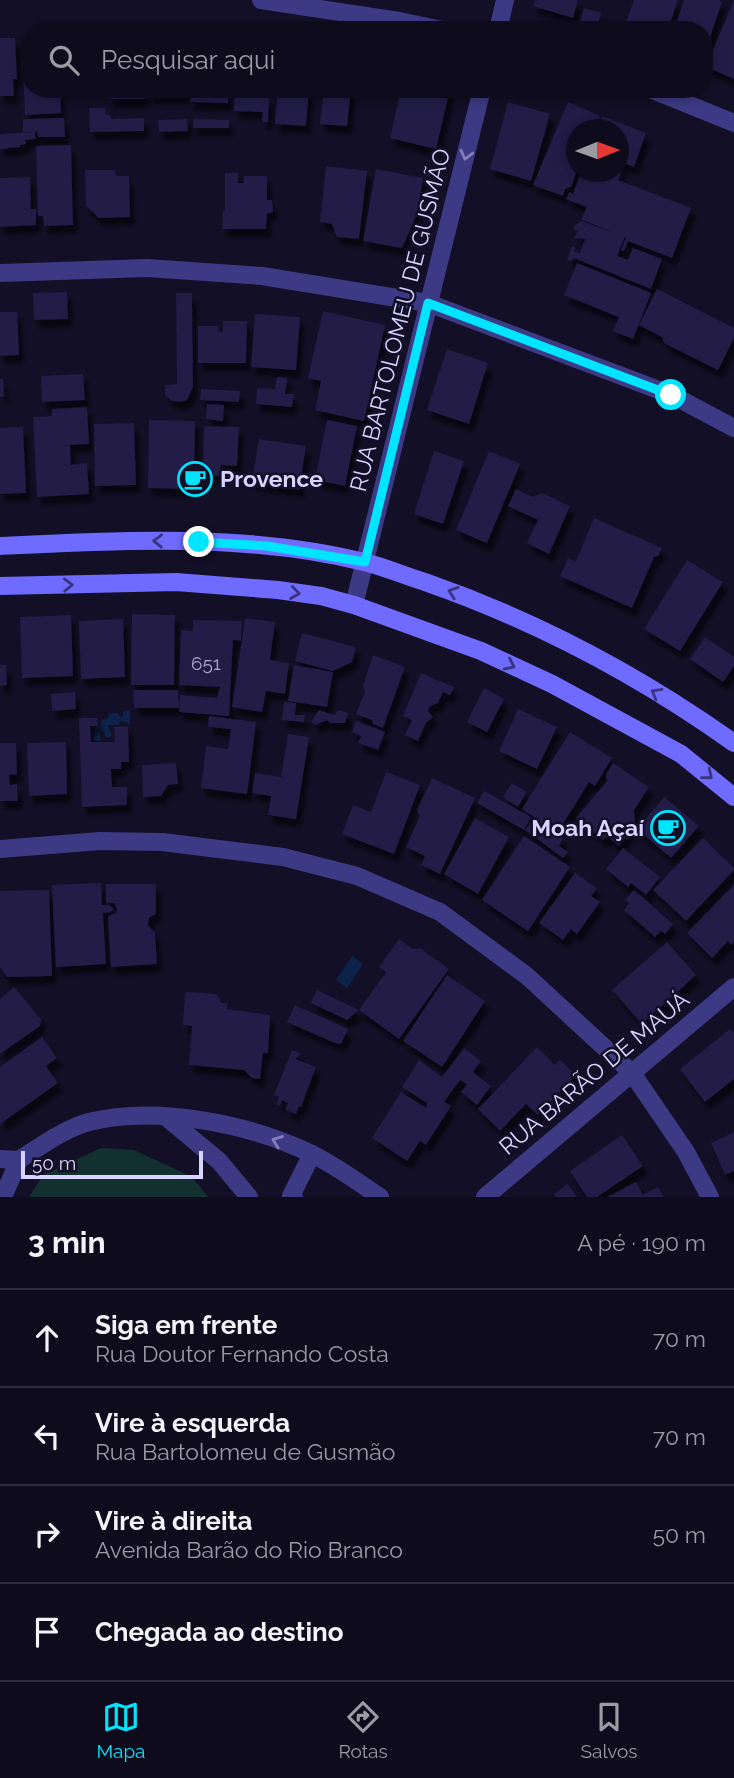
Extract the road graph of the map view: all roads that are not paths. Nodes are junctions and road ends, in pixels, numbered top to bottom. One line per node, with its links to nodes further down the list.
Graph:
1 (261, 0): 3 (street)
2 (505, 0): 4 (street)
3 (398, 21)
4 (500, 21)
5 (480, 98): 9 (street, RUA BARTOLOMEU DE GUSMÃO, one-way to 9)
6 (672, 98): 7 (street)
7 (734, 123)
8 (0, 273): 9 (street)
9 (428, 303): 10 (street); 12 (street, RUA BARTOLOMEU DE GUSMÃO)
10 (734, 428)
11 (0, 545): 12 (main road, one-way to 11)
12 (365, 562): 14 (street, RUA BARTOLOMEU DE GUSMÃO); 15 (main road, one-way to 12)
13 (0, 586): 14 (main road, one-way to 14)
14 (354, 605): 16 (main road, one-way to 16)
15 (734, 743)
16 (734, 796)
17 (0, 849): 19 (street)
18 (734, 987): 19 (street, RUA BARÃO DE MAUÁ)
19 (632, 1073): 28 (street, RUA BARÃO DE MAUÁ); 29 (street)
20 (166, 1117): 21 (street, one-way to 20); 23 (street); 25 (street)
21 (312, 1154): 26 (street); 27 (street)
22 (0, 1159): 23 (street)
23 (19, 1160): 24 (street)
24 (3, 1197)
25 (249, 1197)
26 (292, 1197)
27 (380, 1197)
28 (485, 1197)
29 (710, 1197)

